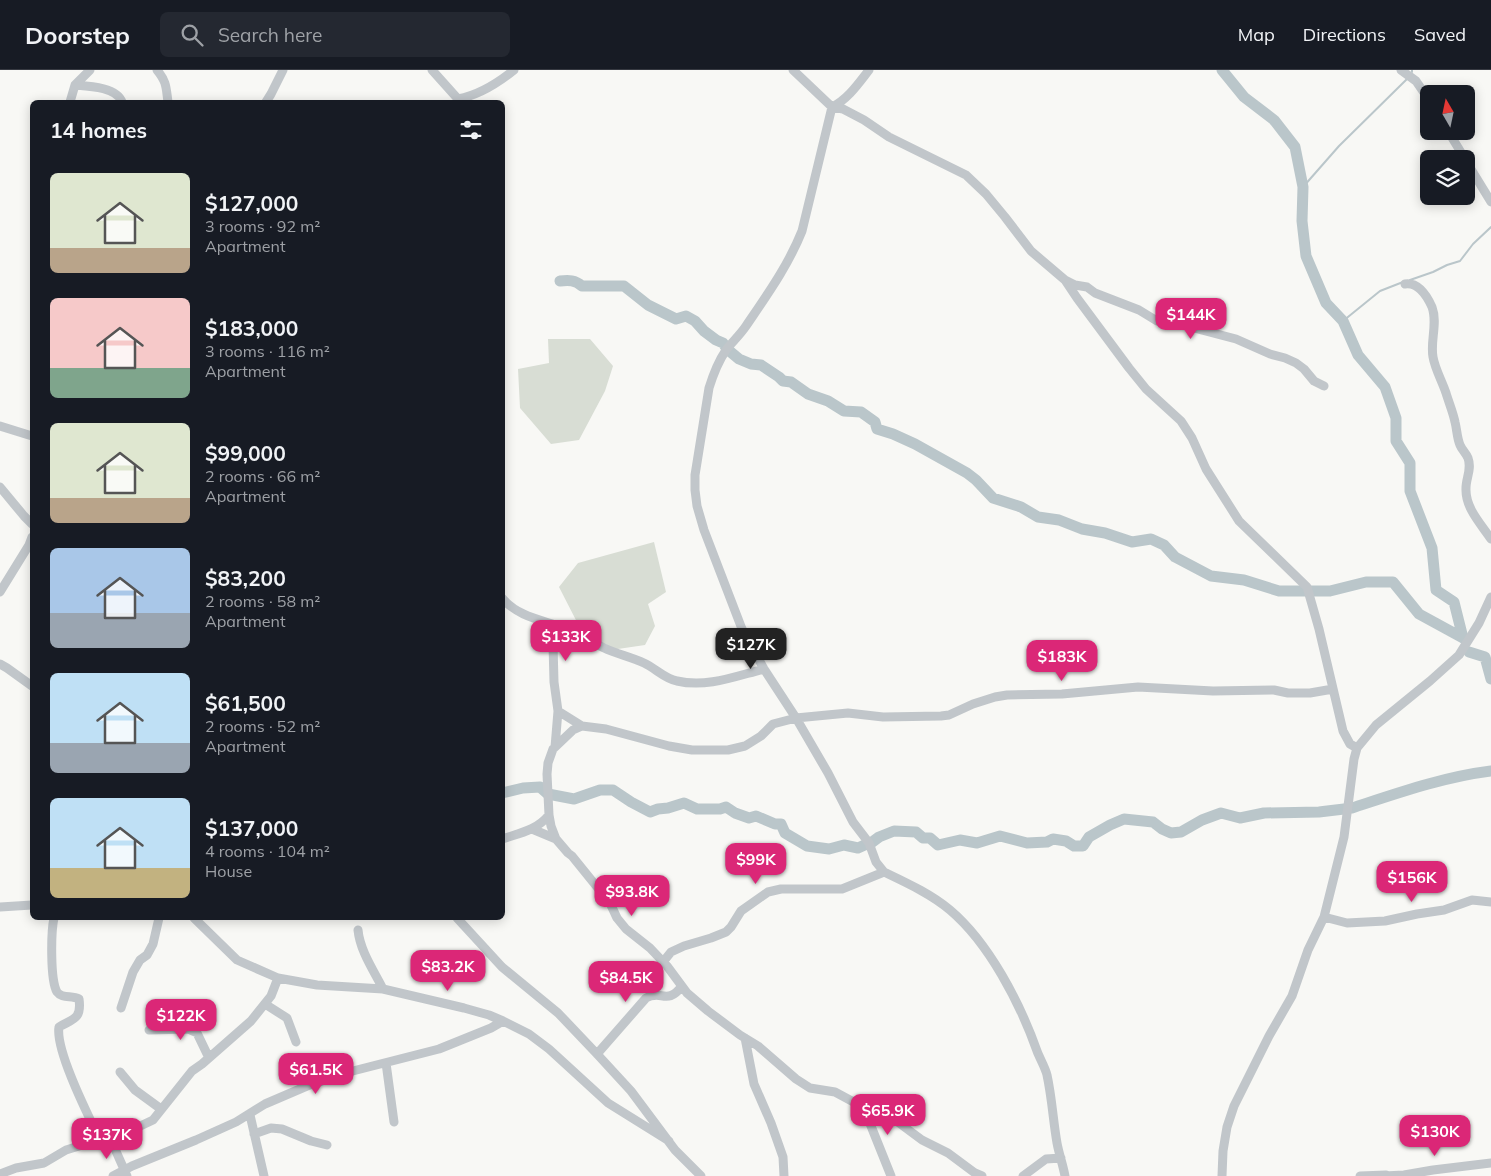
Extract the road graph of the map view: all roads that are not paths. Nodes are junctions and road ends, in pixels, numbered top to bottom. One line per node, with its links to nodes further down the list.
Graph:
1 (90, 70): 9 (street)
2 (157, 70): 13 (street)
3 (283, 70): 14 (street)
4 (432, 70): 5 (street)
5 (514, 70)
6 (793, 70): 15 (street)
7 (869, 70): 15 (street)
8 (1401, 70): 10 (street)
9 (75, 85): 11 (street); 12 (street)
10 (1420, 87)
11 (71, 100)
12 (122, 100)
13 (168, 100)
14 (267, 100)
15 (832, 107): 18 (street); 32 (street)
16 (1475, 176): 17 (street)
17 (1491, 202)
18 (1065, 280): 20 (street); 34 (street)
19 (1405, 284): 25 (street)
20 (1324, 386)
21 (0, 426): 22 (street)
22 (30, 435)
23 (0, 487): 24 (street)
24 (30, 522)
25 (1491, 539)
26 (30, 542): 27 (street)
27 (0, 592)
28 (1491, 597): 39 (street)
29 (505, 601): 30 (street)
30 (545, 622): 32 (street); 35 (street)
31 (0, 664): 33 (street)
32 (764, 669): 36 (street)
33 (30, 685)
34 (1333, 689): 36 (street); 39 (street)
35 (558, 711): 37 (street); 38 (street)
36 (796, 718): 37 (street); 44 (street)
37 (582, 726): 38 (street)
38 (555, 747): 40 (street)
39 (1357, 748): 48 (street)
40 (549, 815): 41 (street); 43 (street)
41 (532, 829): 42 (street); 43 (street)
42 (505, 838)
43 (556, 838): 54 (street)
44 (884, 872): 54 (street); 77 (street)
45 (1491, 902): 48 (street)
46 (30, 905): 47 (street)
47 (0, 907)
48 (1324, 917): 89 (street)
49 (54, 920): 74 (street)
50 (159, 920): 59 (street)
51 (196, 920): 55 (street)
52 (459, 920): 64 (street)
53 (358, 930): 57 (street)
54 (663, 962): 56 (street)
55 (278, 978): 57 (street); 58 (street)
56 (682, 986): 62 (street); 64 (street)
57 (383, 990): 60 (street)
58 (265, 1004): 63 (street); 65 (street)
59 (121, 1008)
60 (503, 1021): 66 (street); 75 (street)
61 (149, 1030): 65 (street)
62 (745, 1038): 68 (street); 84 (street)
63 (296, 1042)
64 (597, 1054): 75 (street)
65 (209, 1058): 69 (street)
66 (386, 1063): 70 (street); 71 (street)
67 (120, 1072): 69 (street)
68 (861, 1106): 85 (street); 86 (street)
69 (161, 1109): 73 (street)
70 (250, 1115): 72 (street); 79 (street)
71 (394, 1122)
72 (254, 1134): 76 (street); 82 (street)
73 (113, 1136): 74 (street); 79 (street)
74 (100, 1140): 80 (street)
75 (669, 1142): 83 (street)
76 (327, 1144)
77 (1061, 1158): 87 (street); 88 (street)
78 (1491, 1163): 91 (street)
79 (126, 1173): 81 (street)
80 (5, 1174)
81 (113, 1176)
82 (264, 1176)
83 (701, 1176)
84 (784, 1176)
85 (892, 1176)
86 (982, 1176)
87 (1023, 1176)
88 (1065, 1176)
89 (1222, 1176)
90 (1360, 1176): 91 (street)
91 (1385, 1176)

